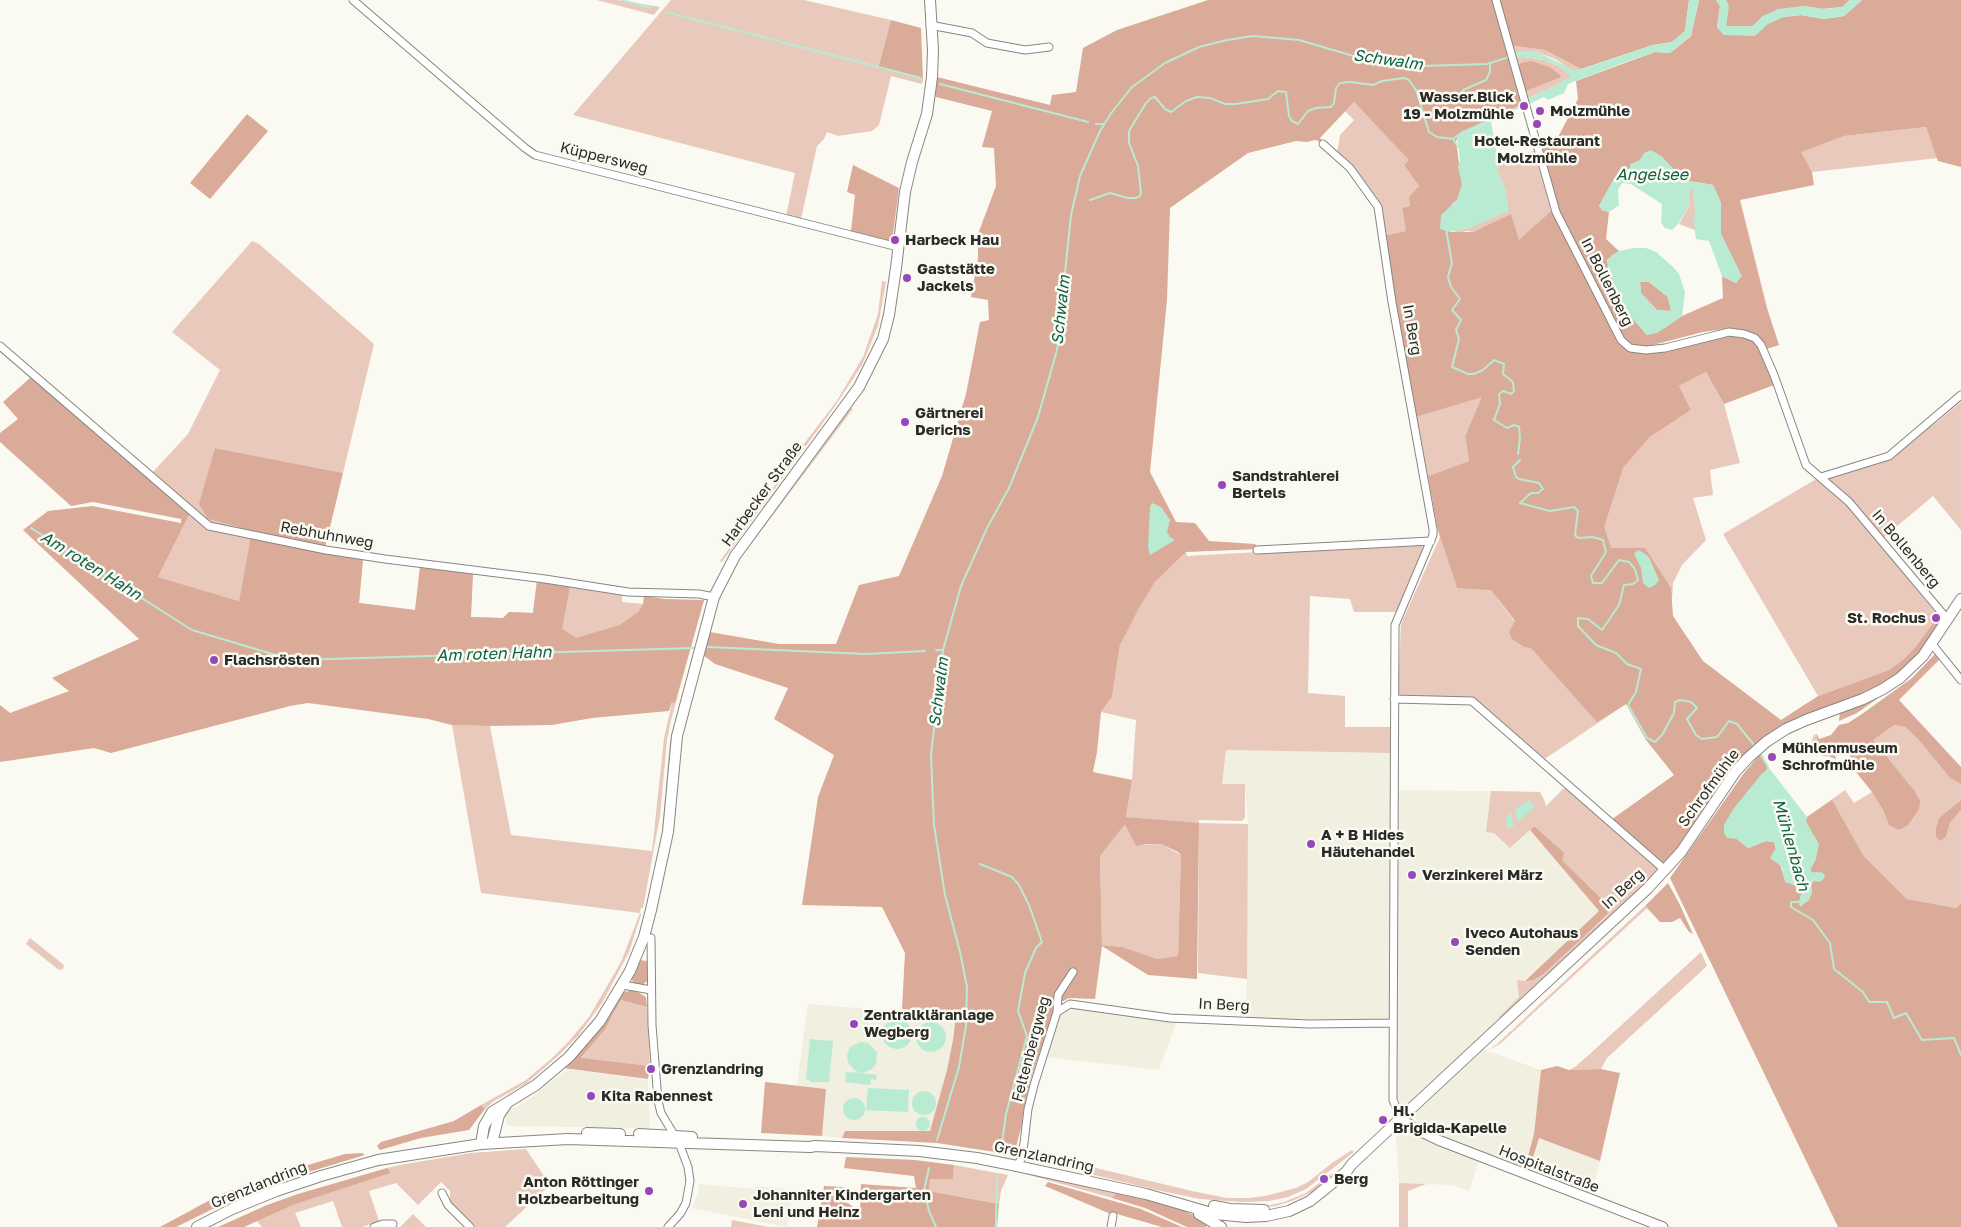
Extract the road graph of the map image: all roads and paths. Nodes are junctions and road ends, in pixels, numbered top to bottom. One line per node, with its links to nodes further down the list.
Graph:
1 (353, 0): 7 (street, Küppersweg)
2 (930, 0): 4 (main road, Harbecker Straße)
3 (1496, 0): 10 (street, In Bollenberg)
4 (930, 25): 5 (street); 7 (main road, Harbecker Straße)
5 (1049, 47)
6 (1323, 144): 11 (street, In Berg)
7 (898, 247): 13 (main road, Harbecker Straße)
8 (0, 346): 13 (street, Rebhuhnweg)
9 (1961, 395): 10 (street)
10 (1822, 478): 15 (street, In Bollenberg)
11 (1431, 541): 12 (street); 18 (street, In Berg)
12 (1257, 550)
13 (714, 597): 22 (main road, Harbecker Straße)
14 (1961, 599): 15 (main road, Schrofmühle)
15 (1948, 620): 16 (main road, Schrofmühle)
16 (1932, 644): 17 (street); 19 (main road, Schrofmühle)
17 (1961, 680)
18 (1394, 699): 19 (street, In Berg); 25 (street, In Berg)
19 (1666, 870): 27 (main road, In Berg)
20 (651, 938): 23 (street)
21 (1073, 972): 24 (street, Feltenbergweg)
22 (623, 985): 23 (street); 26 (main road, Harbecker Straße)
23 (651, 990): 28 (street)
24 (1057, 1012): 25 (street, In Berg); 31 (street, Feltenbergweg)
25 (1392, 1023): 27 (street, In Berg)
26 (506, 1104): 29 (main road); 30 (main road, Harbecker Straße)
27 (1401, 1118): 36 (main road, In Berg); 44 (street, Hospitalstraße)
28 (677, 1139): 29 (main road, Grenzlandring); 31 (main road, Grenzlandring); 41 (street)
29 (493, 1140): 30 (main road, Grenzlandring)
30 (481, 1141): 38 (main road, Grenzlandring)
31 (1017, 1166): 33 (main road, Grenzlandring)
32 (442, 1193): 40 (street)
33 (1146, 1194): 34 (main road, Grenzlandring); 36 (main road, Grenzlandring)
34 (1178, 1204): 36 (main road, Grenzlandring); 43 (main road)
35 (1114, 1216): 42 (street)
36 (1231, 1217): 43 (main road)
37 (393, 1224): 39 (street)
38 (197, 1227)
39 (374, 1227)
40 (470, 1227)
41 (668, 1227)
42 (1111, 1227)
43 (1223, 1227)
44 (1663, 1227)

